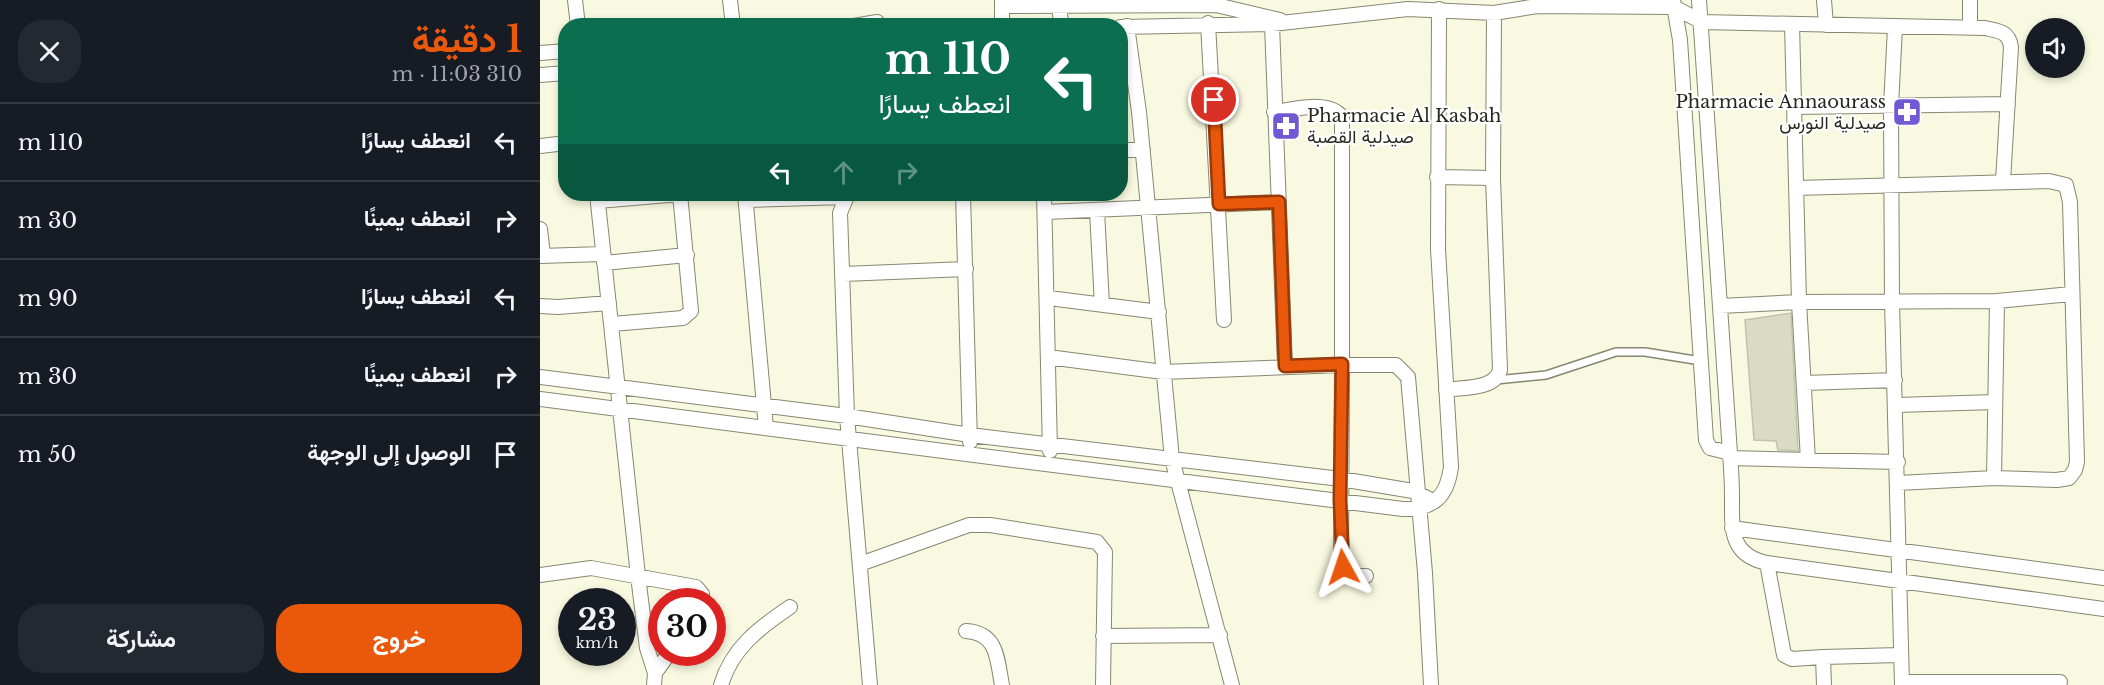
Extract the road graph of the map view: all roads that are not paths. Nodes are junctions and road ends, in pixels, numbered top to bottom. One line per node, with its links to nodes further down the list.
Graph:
1 (575, 0): 13 (street)
2 (730, 0): 14 (street)
3 (1699, 0): 17 (street)
4 (1824, 0): 21 (street)
5 (1970, 0): 24 (street)
6 (1002, 3): 7 (street)
7 (1059, 3): 15 (street); 16 (street)
8 (1673, 3): 12 (street); 17 (street); 74 (street)
9 (1369, 6): 11 (street); 16 (street)
10 (1466, 6): 11 (street); 12 (street)
11 (1438, 9): 38 (street)
12 (1494, 13): 39 (street)
13 (577, 18)
14 (732, 18)
15 (1060, 18)
16 (1288, 22): 19 (street)
17 (1702, 22): 20 (street); 68 (street)
18 (1208, 23): 19 (street); 22 (street); 50 (street)
19 (1272, 24): 33 (street)
20 (1792, 24): 21 (street); 32 (street)
21 (1826, 25): 23 (street)
22 (1128, 26)
23 (1895, 27): 24 (street); 31 (street)
24 (1970, 28): 30 (street)
25 (558, 52): 27 (street)
26 (1128, 52): 37 (street)
27 (540, 53)
28 (558, 74): 29 (street)
29 (540, 75)
30 (2008, 104): 31 (street); 40 (street)
31 (1892, 106): 32 (street); 41 (street)
32 (1794, 107): 42 (street)
33 (1274, 112): 49 (street); 75 (street)
34 (558, 144): 35 (street)
35 (540, 146)
36 (1128, 150): 37 (street)
37 (1143, 150): 51 (street)
38 (1437, 177): 39 (street); 83 (street)
39 (1493, 178): 79 (street)
40 (2004, 182): 41 (street); 60 (street)
41 (1892, 186): 42 (street); 62 (street)
42 (1796, 188): 64 (street)
43 (598, 201): 57 (street)
44 (681, 201): 55 (street)
45 (745, 201): 86 (street)
46 (844, 201): 59 (street)
47 (963, 201): 58 (street)
48 (1044, 201): 53 (street)
49 (1279, 202): 50 (street); 76 (street)
50 (1219, 204): 51 (street); 70 (street)
51 (1148, 207): 52 (street); 69 (street)
52 (1097, 212): 53 (street); 66 (street)
53 (1045, 213): 61 (street)
54 (540, 229): 56 (street)
55 (687, 255): 57 (street); 71 (street)
56 (541, 256): 57 (street)
57 (604, 258): 65 (street)
58 (966, 269): 59 (street); 91 (street)
59 (843, 273): 89 (street)
60 (2071, 294): 63 (street); 100 (street)
61 (1048, 298): 66 (street); 72 (street)
62 (1892, 301): 63 (street); 64 (street); 80 (street)
63 (1997, 301): 85 (street)
64 (1799, 302): 68 (street); 81 (street)
65 (609, 303): 67 (street); 71 (street)
66 (1102, 305): 69 (street)
67 (540, 306)
68 (1720, 306): 73 (street)
69 (1159, 312): 77 (street)
70 (1224, 320)
71 (612, 324): 82 (street)
72 (1048, 357): 77 (street); 93 (street)
73 (1724, 360): 74 (street); 94 (street)
74 (1701, 361): 79 (lane); 94 (street)
75 (1342, 364): 76 (street); 102 (street); 104 (street)
76 (1285, 366): 77 (street)
77 (1163, 372): 96 (street)
78 (540, 377): 82 (street)
79 (1496, 380): 83 (street)
80 (1895, 380): 81 (street); 87 (street)
81 (1804, 382): 97 (street)
82 (620, 388): 86 (street); 88 (street)
83 (1446, 390): 106 (street)
84 (540, 399): 88 (street)
85 (1995, 402): 87 (street); 100 (street)
86 (765, 405): 89 (street); 90 (street)
87 (1897, 405): 98 (street)
88 (622, 410): 90 (street); 113 (street)
89 (847, 416): 91 (street); 92 (street)
90 (766, 428): 92 (street)
91 (970, 435): 93 (street); 95 (street)
92 (852, 440): 95 (street); 111 (street)
93 (1050, 445): 96 (street); 99 (street)
94 (1730, 455): 97 (street); 108 (street)
95 (970, 456): 99 (street)
96 (1172, 459): 101 (street); 102 (street)
97 (1808, 460): 98 (street)
98 (1898, 462): 103 (street)
99 (1050, 465): 101 (street)
100 (1994, 478): 103 (street)
101 (1176, 479): 105 (street); 121 (street)
102 (1341, 479): 104 (street); 105 (street)
103 (1898, 483): 109 (street)
104 (1419, 493): 106 (street); 107 (street)
105 (1340, 500): 107 (street); 114 (street)
106 (1433, 501): 107 (street)
107 (1419, 508): 135 (street)
108 (1732, 528): 109 (street); 110 (street)
109 (1899, 550): 115 (street); 116 (street)
110 (1767, 563): 116 (street); 124 (street)
111 (860, 564): 122 (street); 131 (street)
112 (540, 574): 113 (street)
113 (638, 576): 117 (street); 126 (street)
114 (1366, 576)
115 (2104, 578)
116 (1899, 579): 119 (street); 123 (street)
117 (696, 588)
118 (790, 607): 130 (street)
119 (2104, 609)
120 (966, 631): 132 (street)
121 (1220, 635): 122 (street); 134 (street)
122 (1102, 636): 133 (street)
123 (1900, 655): 124 (street); 128 (street)
124 (1823, 657): 136 (street)
125 (662, 666): 126 (street)
126 (654, 679)
127 (2060, 682): 129 (street)
128 (1902, 684): 129 (street)
129 (1954, 684)
130 (721, 685)
131 (870, 685)
132 (1002, 685)
133 (1103, 685)
134 (1232, 685)
135 (1431, 685)
136 (1824, 685)

